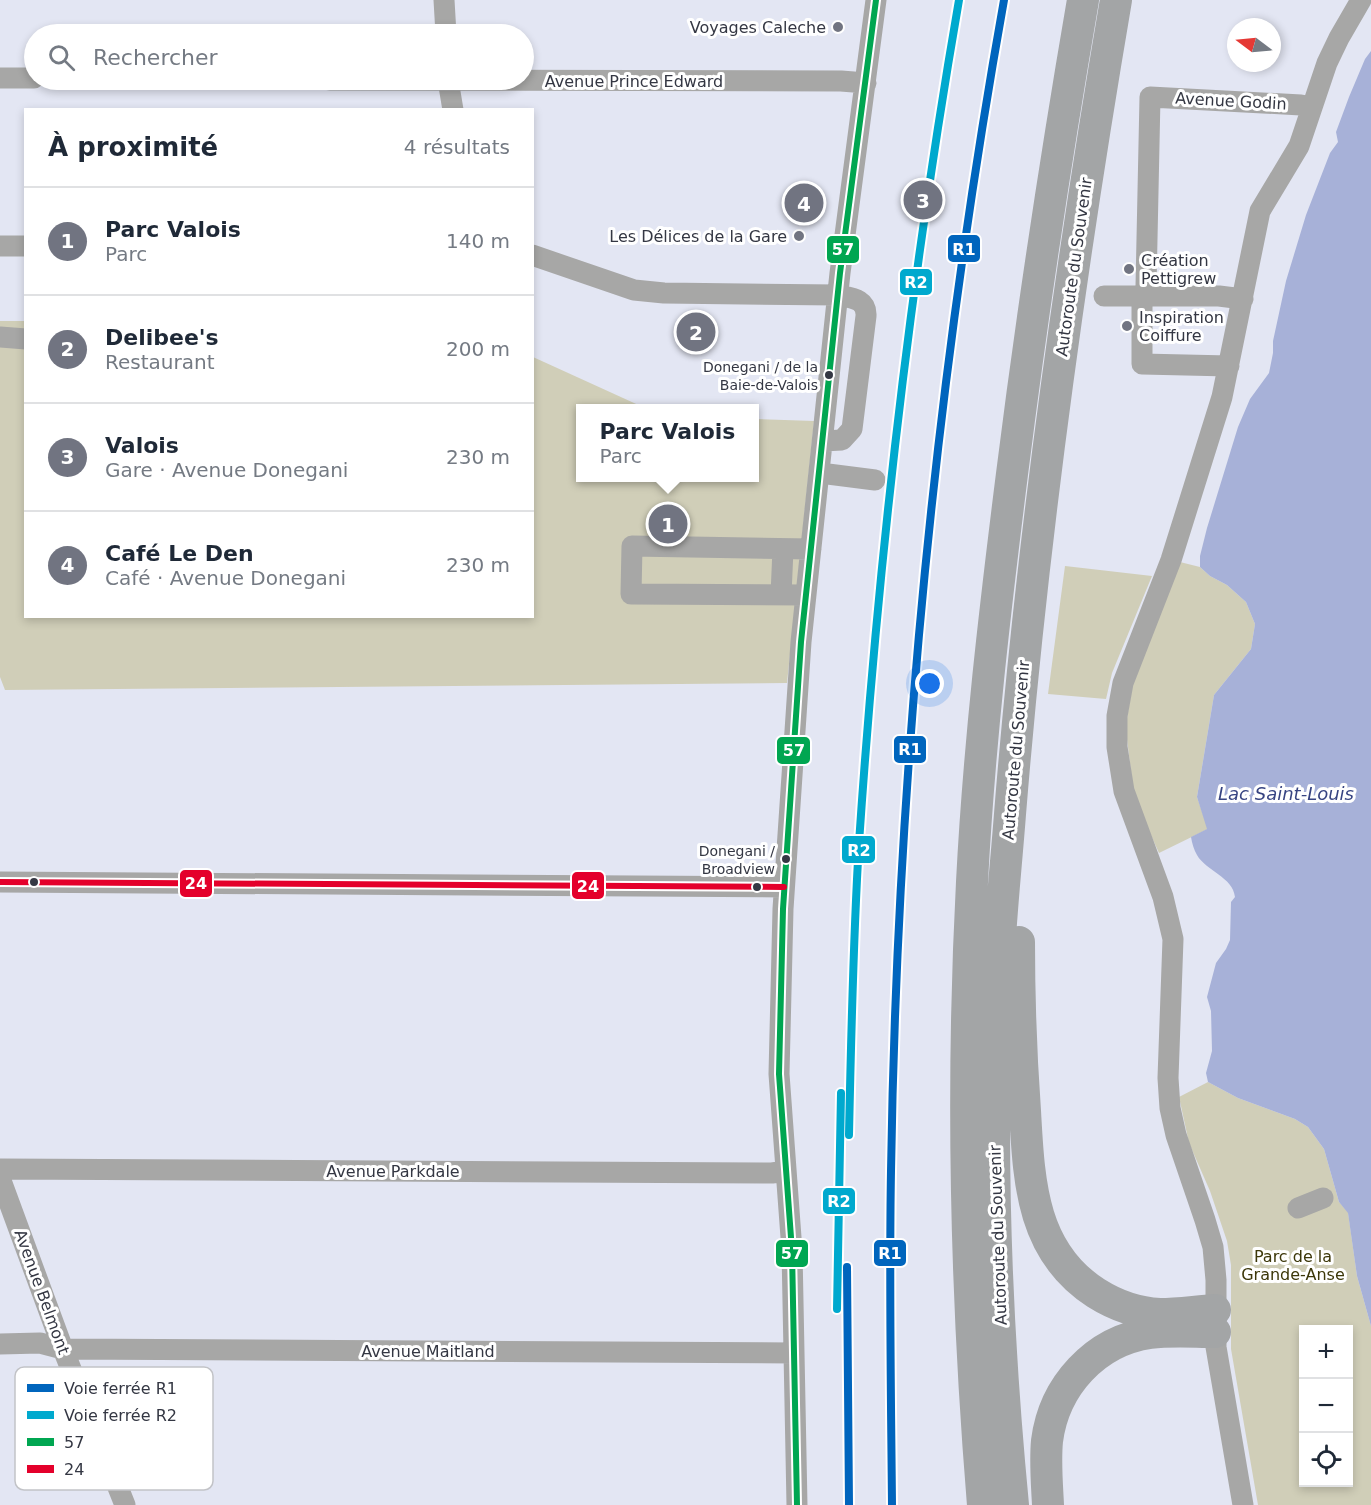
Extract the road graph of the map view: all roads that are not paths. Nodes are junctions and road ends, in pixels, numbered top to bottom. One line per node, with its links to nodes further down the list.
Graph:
1 (444, 0): 6 (street)
2 (876, 0): 10 (street)
3 (1083, 0): 47 (highway, Autoroute du Souvenir)
4 (1116, 0): 31 (highway, Autoroute du Souvenir)
5 (1361, 0): 12 (street)
6 (445, 24)
7 (0, 78): 8 (street)
8 (24, 78)
9 (534, 80): 10 (street, Avenue Prince Edward)
10 (866, 83): 17 (street)
11 (450, 90): 13 (street)
12 (1312, 107): 19 (street, Avenue Godin); 20 (street)
13 (453, 108)
14 (0, 246): 15 (street)
15 (24, 246)
16 (534, 256): 17 (street)
17 (838, 295): 24 (street); 24 (street)
18 (1104, 296): 19 (street)
19 (1144, 296): 20 (street); 23 (street)
20 (1243, 299): 23 (street)
21 (0, 337): 22 (street)
22 (24, 339)
23 (1229, 366): 39 (street)
24 (823, 441): 25 (street)
25 (820, 473): 26 (street); 28 (street)
26 (875, 480)
27 (783, 549): 28 (street); 29 (street); 29 (street)
28 (811, 549): 30 (street)
29 (781, 595): 30 (street)
30 (806, 595): 33 (street)
31 (1018, 711): 39 (highway); 48 (highway, Autoroute du Souvenir)
32 (0, 882): 33 (street)
33 (784, 887): 35 (street)
34 (0, 1169): 35 (street, Avenue Parkdale)
35 (786, 1171): 42 (street)
36 (0, 1178): 41 (street, Avenue Belmont)
37 (1323, 1198): 38 (street)
38 (1298, 1208)
39 (1215, 1321): 49 (highway); 50 (street)
40 (0, 1344): 41 (street, Avenue Maitland)
41 (63, 1349): 42 (street, Avenue Maitland); 43 (street, Avenue Belmont)
42 (794, 1353): 46 (street)
43 (70, 1367)
44 (119, 1490): 45 (street, Avenue Belmont)
45 (125, 1505)
46 (797, 1505)
47 (983, 1505)
48 (1013, 1505)
49 (1048, 1505)
50 (1243, 1505)

